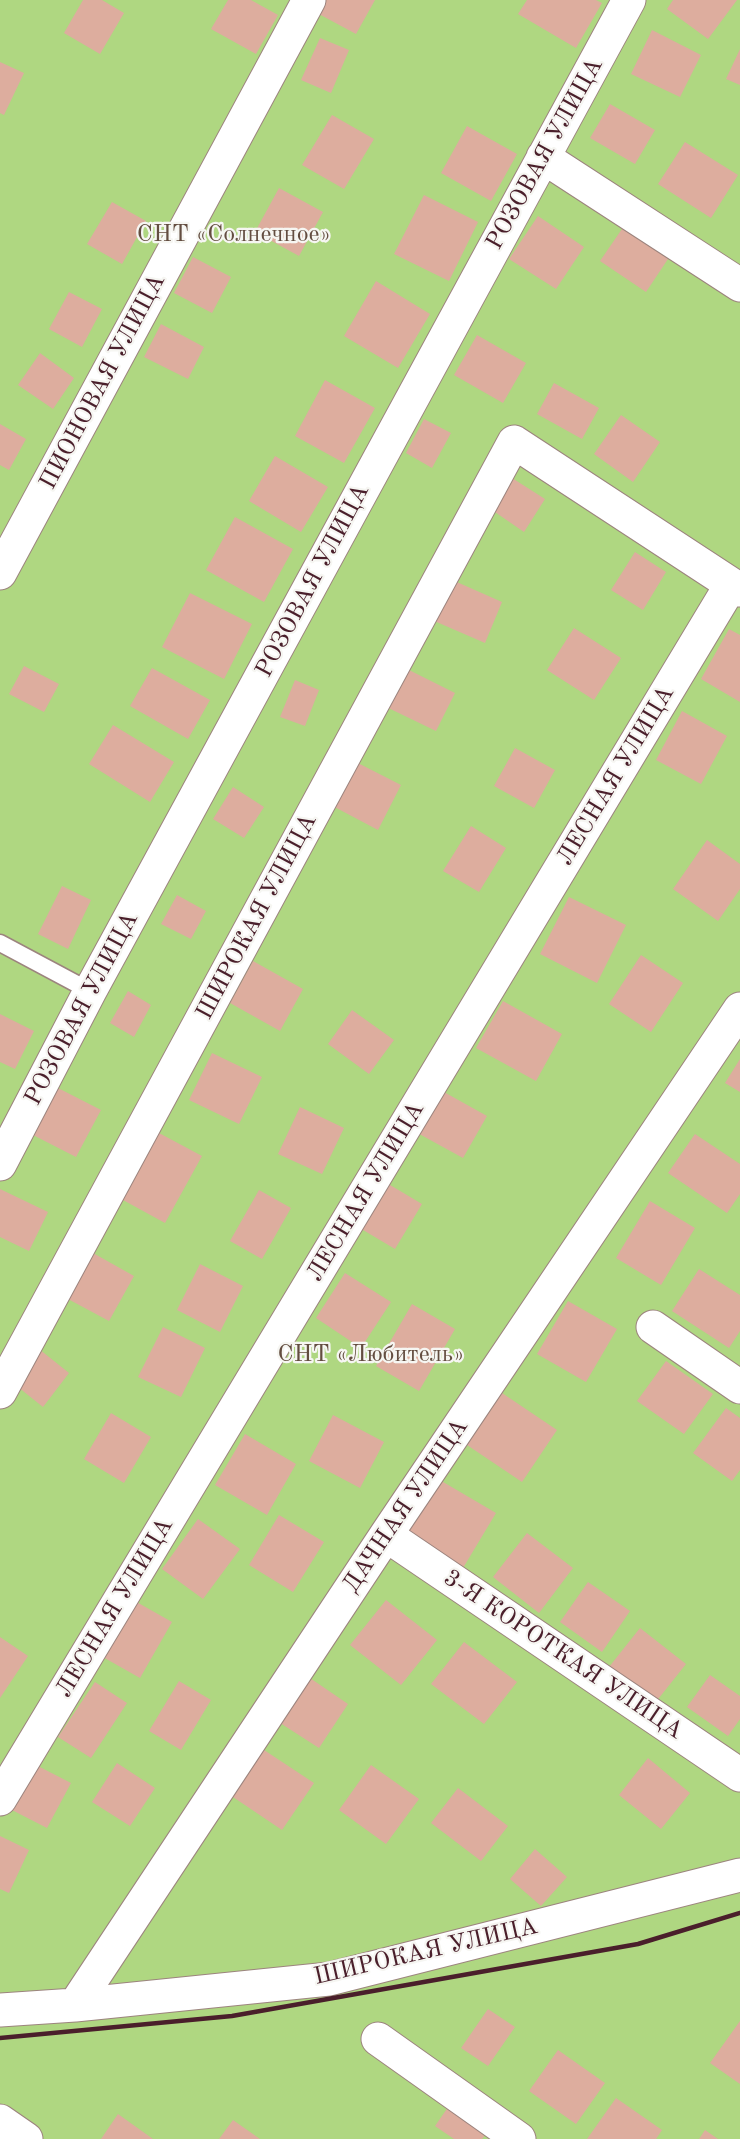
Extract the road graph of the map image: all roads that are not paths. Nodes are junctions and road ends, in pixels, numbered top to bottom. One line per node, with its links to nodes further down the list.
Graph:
1 (309, 0): 5 (street, ПИОНОВАЯ УЛИЦА)
2 (629, 0): 3 (street, РОЗОВАЯ УЛИЦА)
3 (543, 157): 4 (street); 8 (street, РОЗОВАЯ УЛИЦА)
4 (740, 285)
5 (0, 573)
6 (736, 588): 13 (street, ШИРОКАЯ УЛИЦА); 16 (street, ЛЕСНАЯ УЛИЦА)
7 (0, 943): 8 (lane)
8 (90, 991): 10 (street, РОЗОВАЯ УЛИЦА)
9 (740, 1009): 14 (street, ДАЧНАЯ УЛИЦА)
10 (0, 1164)
11 (653, 1328): 12 (street)
12 (740, 1387)
13 (0, 1392)
14 (386, 1535): 15 (street, 3-Я КОРОТКАЯ УЛИЦА); 18 (street, ДАЧНАЯ УЛИЦА)
15 (740, 1775)
16 (0, 1799)
17 (740, 1875): 18 (street, ШИРОКАЯ УЛИЦА)
18 (75, 2005): 19 (street, ШИРОКАЯ УЛИЦА)
19 (0, 2010)
20 (378, 2038): 23 (street)
21 (0, 2121): 22 (street)
22 (26, 2139)
23 (519, 2139)

